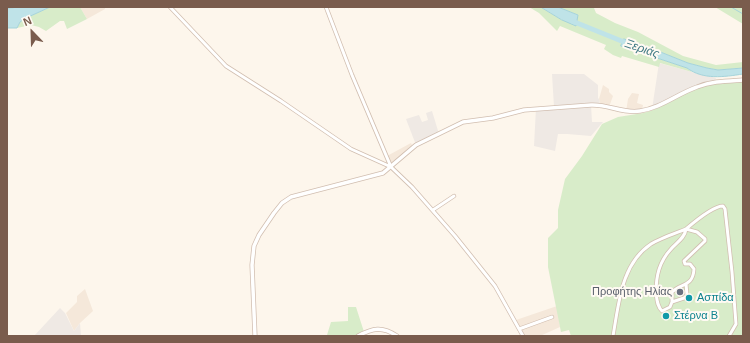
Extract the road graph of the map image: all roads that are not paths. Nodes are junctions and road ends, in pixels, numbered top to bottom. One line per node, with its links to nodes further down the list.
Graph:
1 (170, 7): 4 (street)
2 (326, 7): 4 (street)
3 (743, 80): 4 (street)
4 (391, 167): 6 (street); 12 (street)
5 (454, 196): 6 (street)
6 (433, 210): 11 (street)
7 (686, 229): 8 (street); 9 (street); 16 (street); 17 (street)
8 (686, 284): 9 (street); 9 (street)
9 (672, 302)
10 (552, 317): 11 (street)
11 (519, 329): 15 (street)
12 (255, 336)
13 (358, 336): 14 (street)
14 (397, 336)
15 (523, 336)
16 (614, 336)
17 (729, 336)

